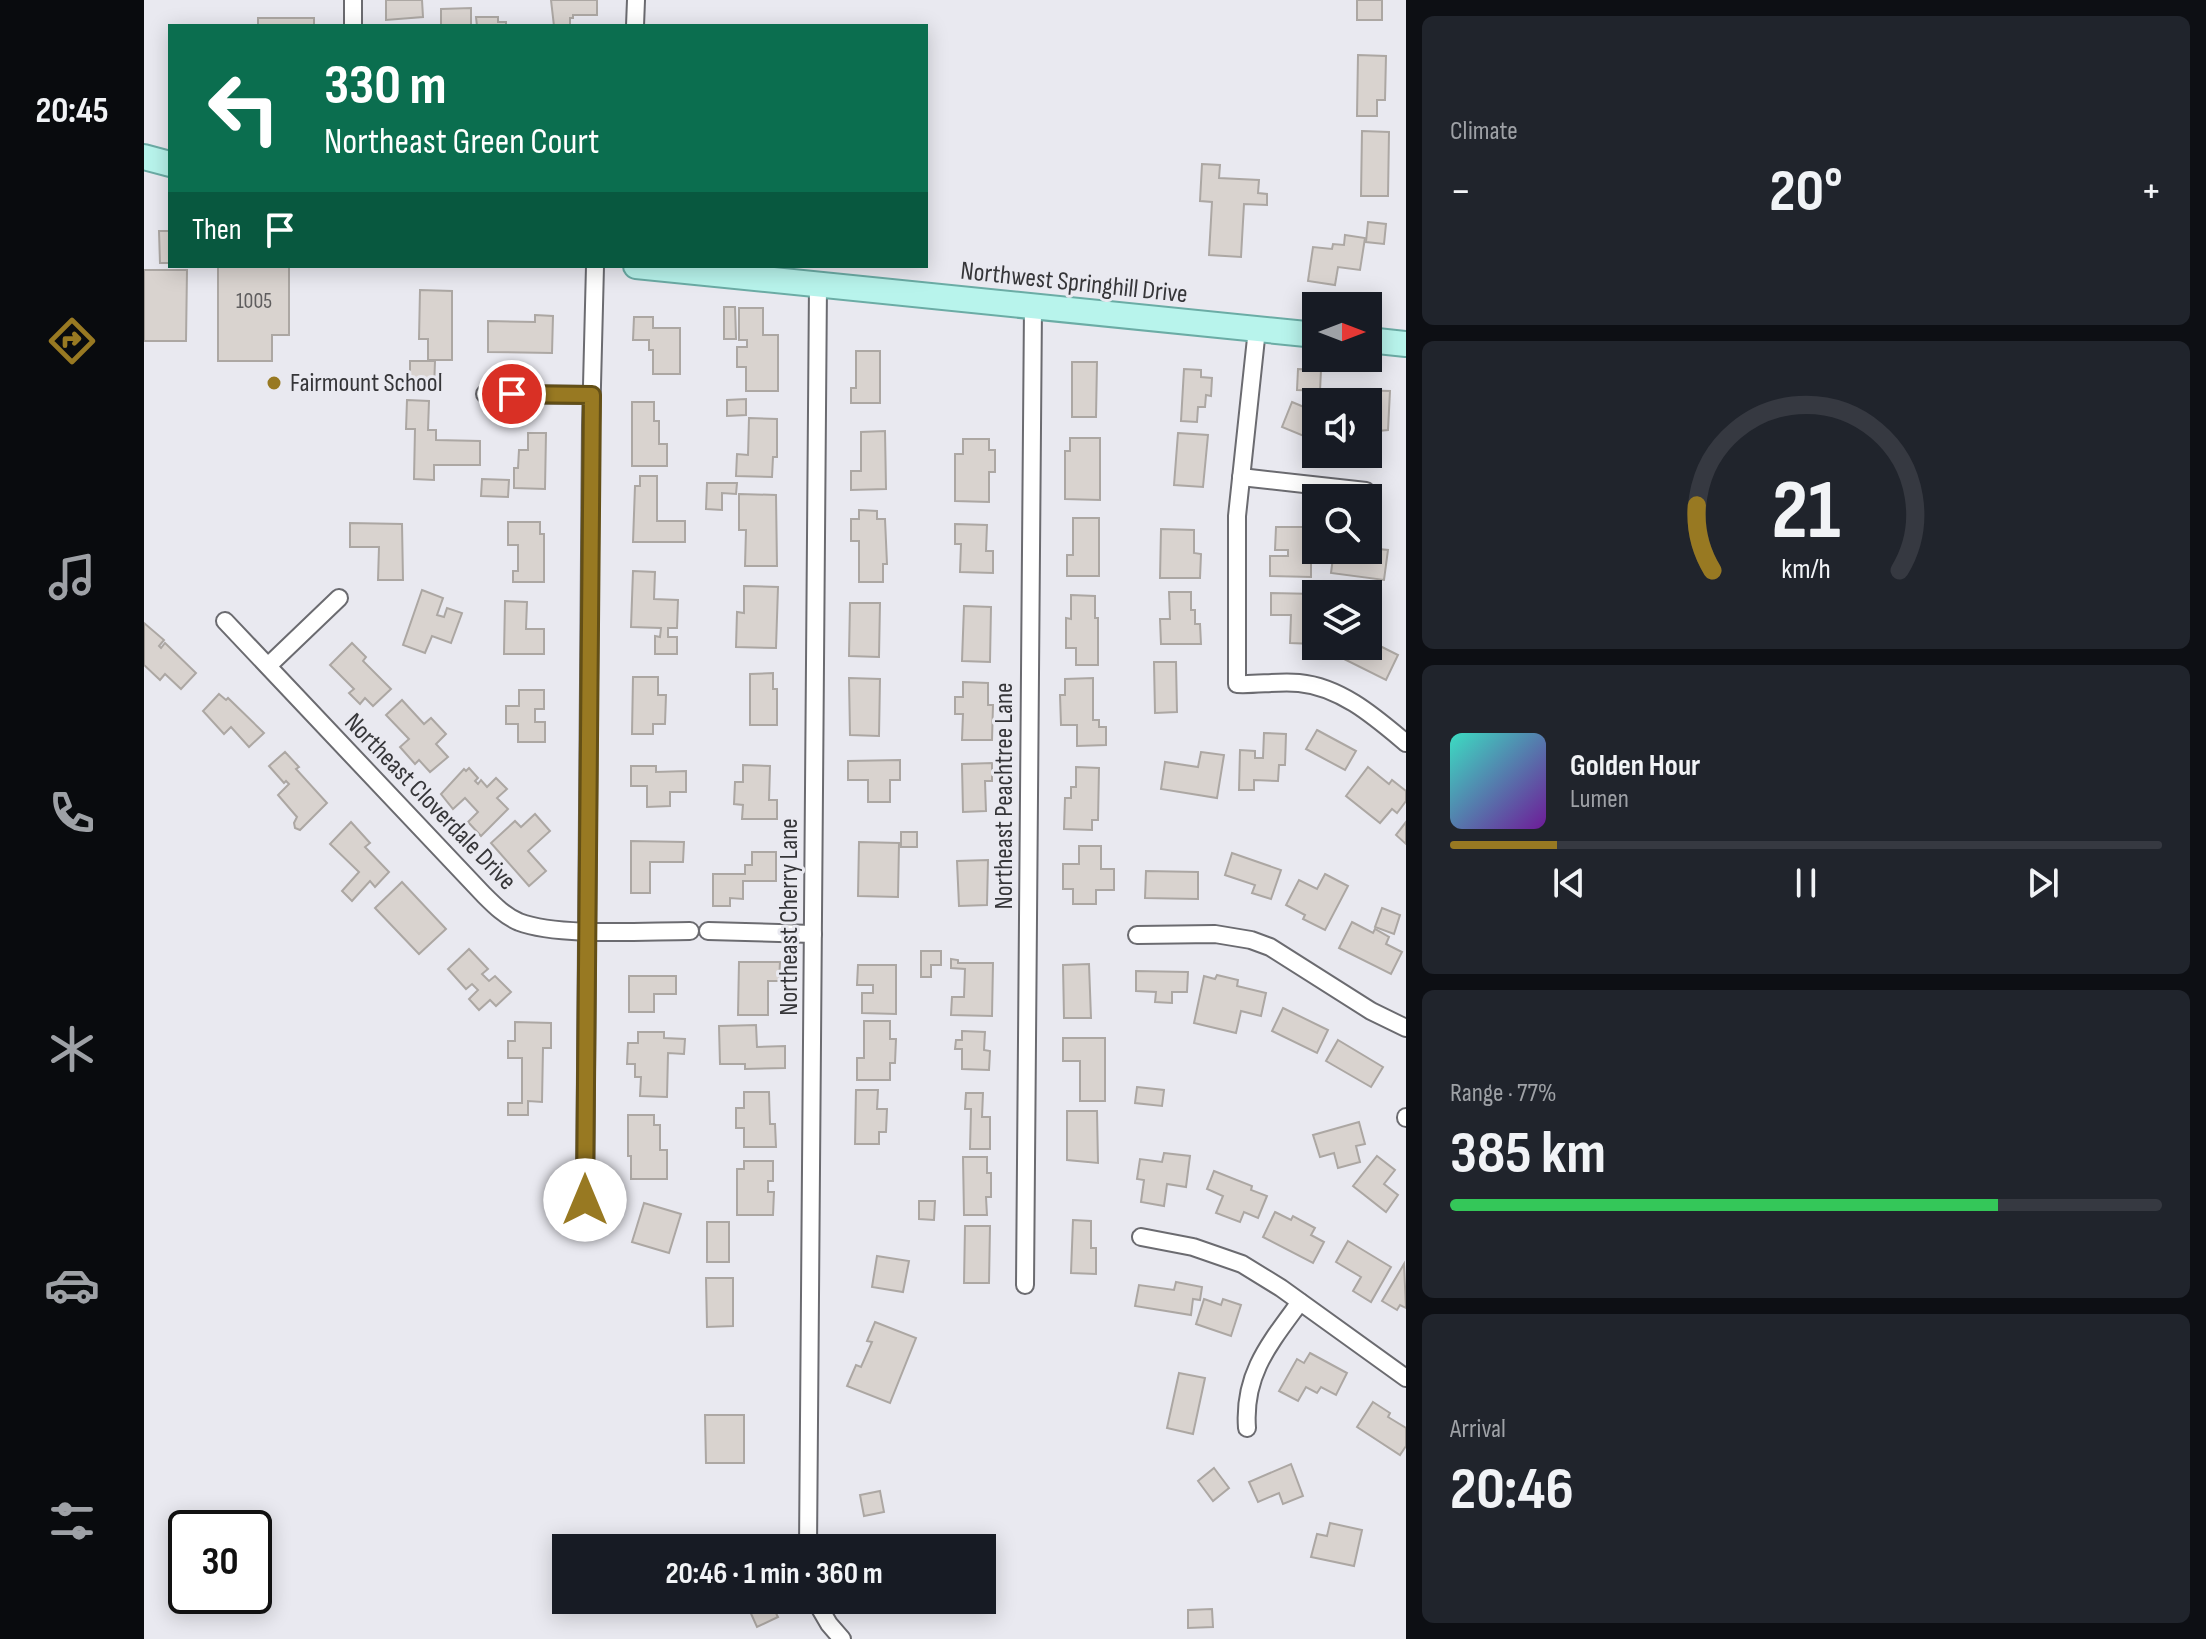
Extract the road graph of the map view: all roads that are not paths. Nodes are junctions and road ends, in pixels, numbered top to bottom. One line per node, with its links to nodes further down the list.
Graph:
1 (353, 0): 3 (street)
2 (636, 0): 4 (street)
3 (353, 24)
4 (635, 24)
5 (144, 157): 6 (main road)
6 (168, 163)
7 (595, 268): 16 (street)
8 (656, 268): 9 (main road, Northwest Springhill Drive)
9 (818, 284): 10 (main road, Northwest Springhill Drive); 26 (street, Northeast Cherry Lane)
10 (1033, 306): 11 (main road, Northwest Springhill Drive); 31 (street, Northeast Peachtree Lane)
11 (1257, 329): 12 (main road, Northwest Springhill Drive); 17 (street)
12 (1302, 334)
13 (1382, 341): 14 (main road)
14 (1406, 344)
15 (485, 394): 16 (street)
16 (592, 395): 23 (street)
17 (1241, 477): 18 (street); 22 (street)
18 (1304, 484)
19 (339, 598): 21 (street)
20 (225, 621): 21 (street, Northeast Cloverdale Drive)
21 (268, 666): 23 (street, Northeast Cloverdale Drive)
22 (1406, 743)
23 (586, 930): 24 (street, Northeast Cloverdale Drive); 29 (street)
24 (690, 931)
25 (708, 931): 26 (street)
26 (813, 934): 35 (street, Northeast Cherry Lane)
27 (1137, 935): 28 (street)
28 (1406, 1028)
29 (585, 1200)
30 (1141, 1237): 32 (street)
31 (1025, 1285)
32 (1300, 1302): 33 (street); 34 (street)
33 (1406, 1378)
34 (1247, 1428)
35 (808, 1534)
36 (823, 1614): 37 (street)
37 (842, 1639)

